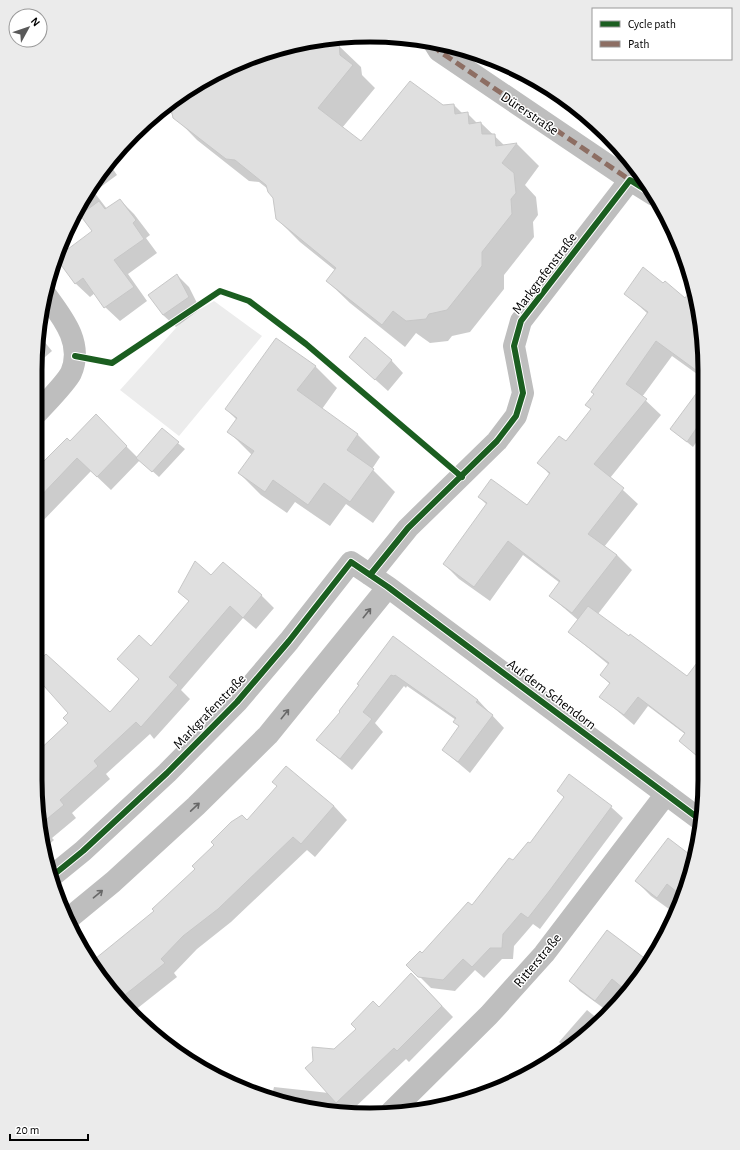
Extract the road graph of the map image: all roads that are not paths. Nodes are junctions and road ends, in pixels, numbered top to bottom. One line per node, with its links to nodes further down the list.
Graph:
1 (438, 49): 2 (street, Dürerstraße)
2 (635, 178): 5 (street, Markgrafenstraße)
3 (49, 300): 4 (street)
4 (42, 407)
5 (379, 581): 6 (street, Auf dem Schendorn); 8 (street, Markgrafenstraße); 9 (street, Markgrafenstraße, one-way to 5)
6 (666, 794): 7 (street, Auf dem Schendorn); 10 (street, Ritterstraße)
7 (696, 816)
8 (55, 873)
9 (72, 916)
10 (397, 1106)

